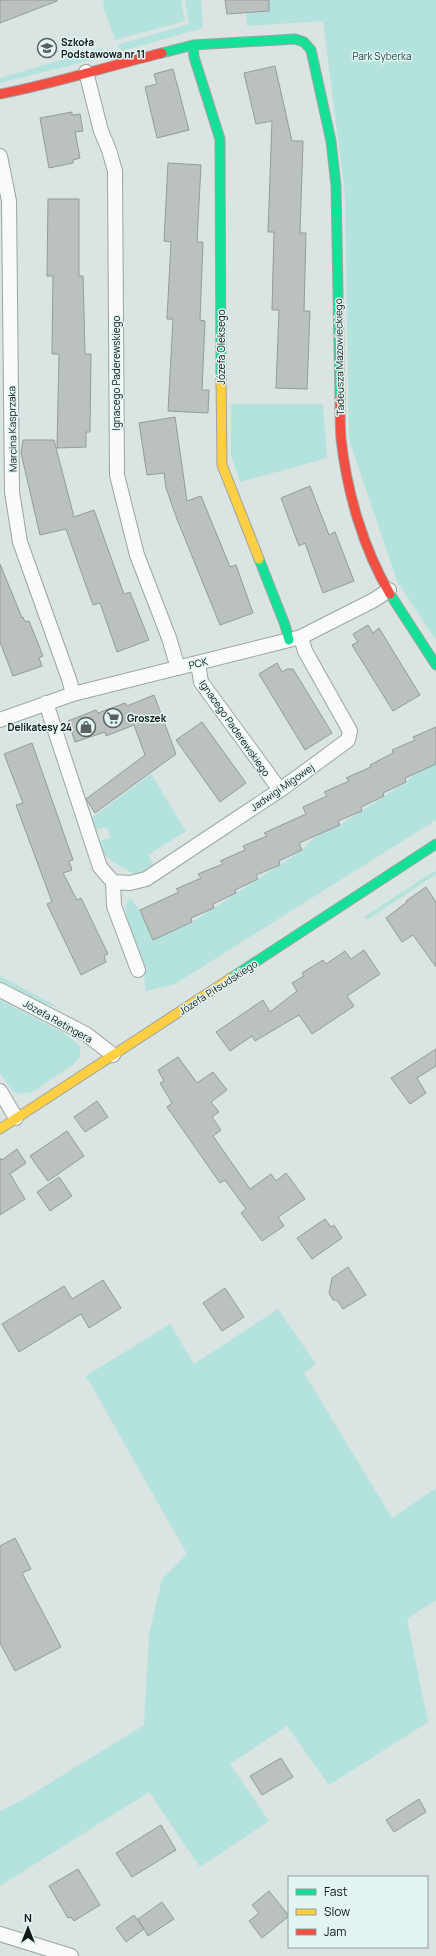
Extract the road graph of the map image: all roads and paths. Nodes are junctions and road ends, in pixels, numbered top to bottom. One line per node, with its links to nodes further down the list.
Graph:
1 (193, 45): 2 (street); 5 (street, Tadeusza Mazowieckiego); 6 (street, Józefa Oleksego)
2 (86, 72): 3 (street); 9 (street, Ignacego Paderewskiego)
3 (0, 94)
4 (0, 156): 10 (street, Marcina Kasprzaka)
5 (389, 590): 6 (street, PCK); 8 (street, Tadeusza Mazowieckiego)
6 (295, 639): 7 (street, PCK); 13 (street, Jadwigi Migowej)
7 (198, 664): 9 (street, PCK); 13 (street, Ignacego Paderewskiego)
8 (436, 665)
9 (178, 668): 10 (street, PCK)
10 (72, 694): 11 (street, PCK)
11 (46, 703): 12 (street, PCK); 15 (street)
12 (0, 720)
13 (280, 790): 15 (street, Jadwigi Migowej)
14 (436, 844): 18 (street, Józefa Piłsudskiego)
15 (113, 882): 16 (street)
16 (138, 970)
17 (0, 990): 18 (street, Józefa Retingera)
18 (113, 1056): 20 (street, Józefa Piłsudskiego)
19 (0, 1090): 20 (street)
20 (16, 1118): 21 (street, Józefa Piłsudskiego)
21 (0, 1129)
22 (0, 1934): 23 (street)
23 (71, 1956)

